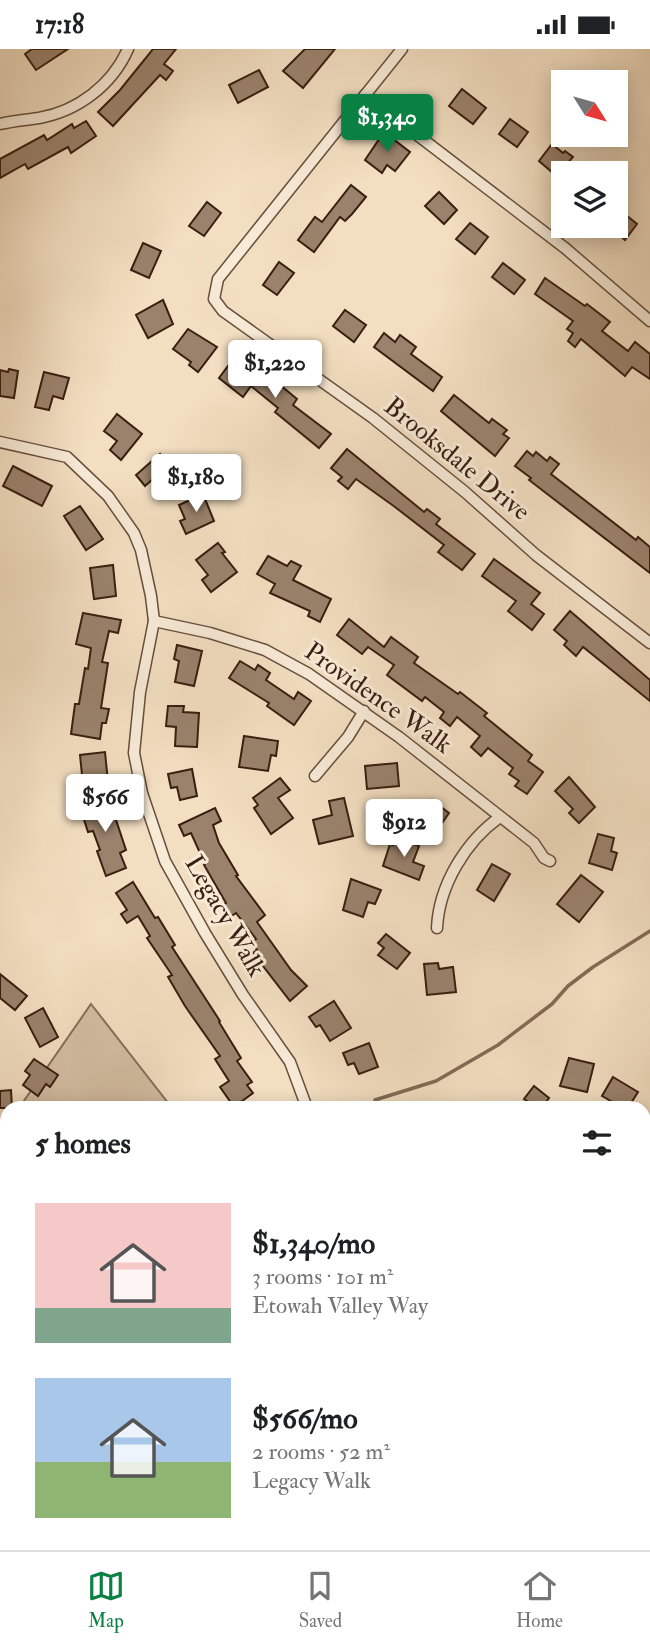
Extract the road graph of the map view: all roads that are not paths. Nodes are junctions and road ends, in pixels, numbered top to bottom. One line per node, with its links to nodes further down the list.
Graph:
1 (128, 49): 4 (street)
2 (402, 49): 3 (street)
3 (365, 95): 5 (street); 8 (street, Brooksdale Drive)
4 (0, 124)
5 (650, 321)
6 (0, 442): 7 (street, Legacy Walk)
7 (154, 621): 9 (street, Providence Walk); 14 (street, Legacy Walk)
8 (650, 643)
9 (364, 711): 10 (street); 11 (street, Providence Walk)
10 (315, 776)
11 (500, 817): 12 (street, Providence Walk); 13 (street)
12 (550, 861)
13 (438, 927)
14 (305, 1101)

